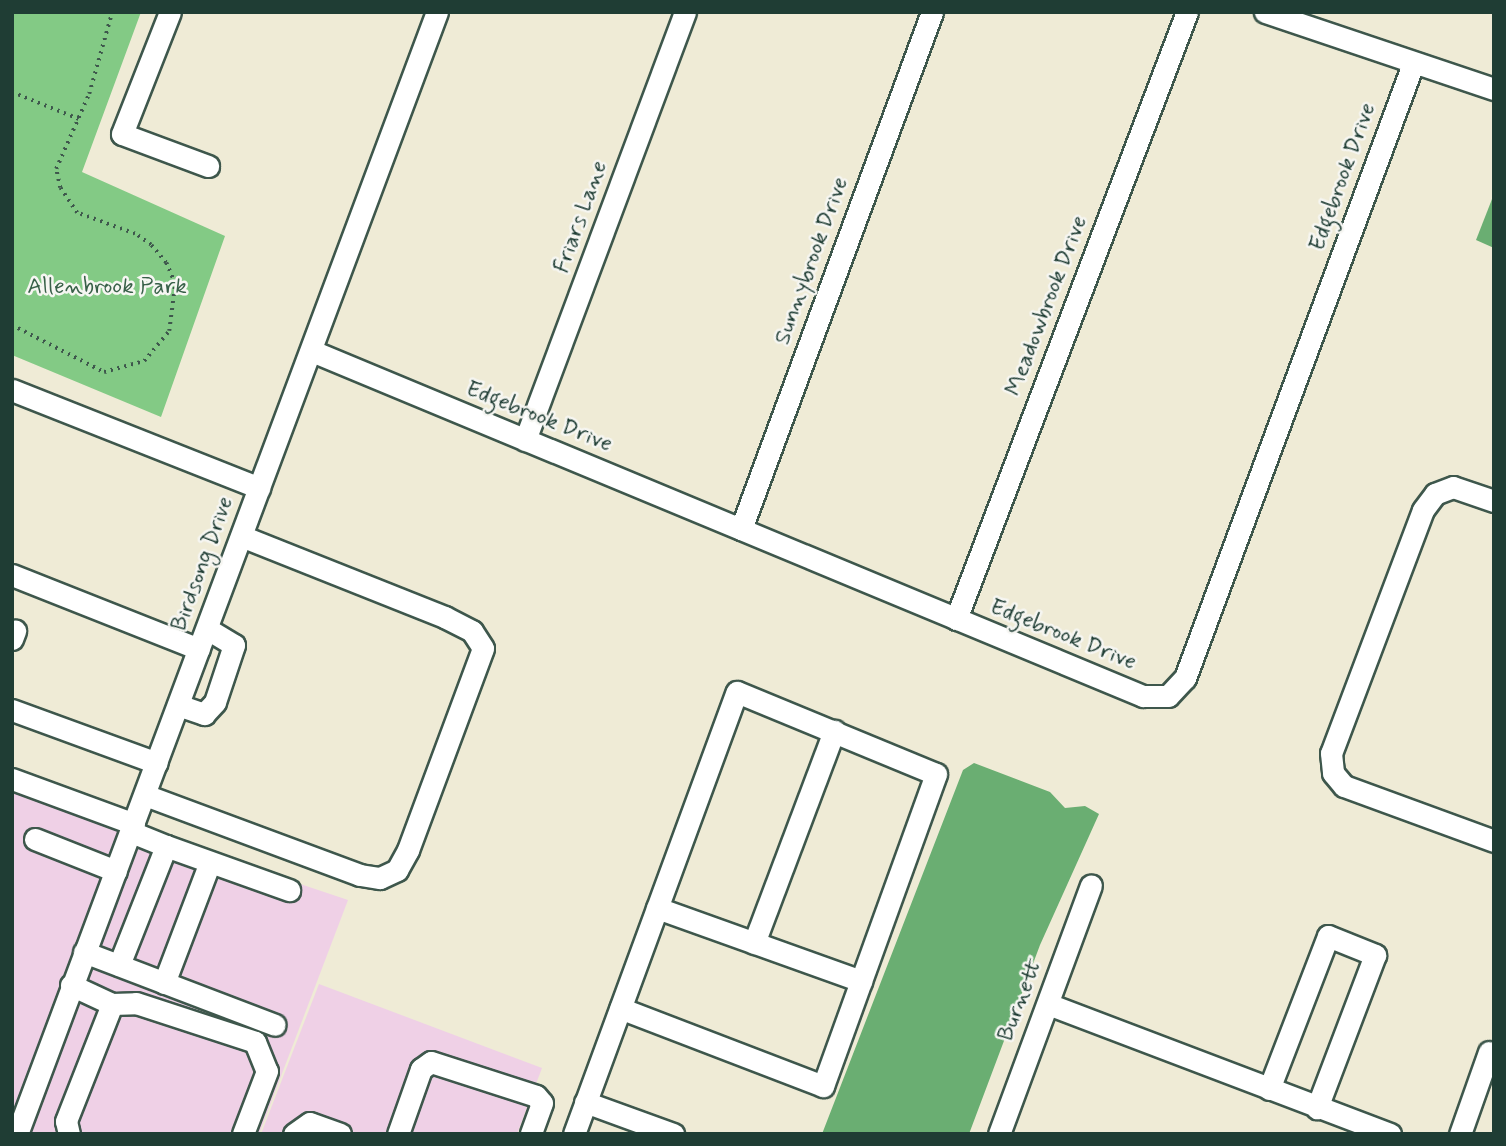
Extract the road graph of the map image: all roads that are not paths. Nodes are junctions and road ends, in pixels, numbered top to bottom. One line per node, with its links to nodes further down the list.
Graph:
1 (170, 12): 9 (street)
2 (437, 12): 10 (street, Birdsong Drive)
3 (685, 12): 12 (street, Friars Lane)
4 (932, 12): 15 (street, Sunnybrook Drive)
5 (1187, 12): 18 (street, Meadowbrook Drive)
6 (1265, 12): 7 (street)
7 (1413, 64): 8 (street); 18 (street, Edgebrook Drive)
8 (1494, 89)
9 (208, 166)
10 (312, 351): 12 (street, Edgebrook Drive); 13 (street, Birdsong Drive)
11 (12, 390): 13 (street)
12 (525, 440): 15 (street, Edgebrook Drive)
13 (259, 488): 16 (street, Birdsong Drive)
14 (1494, 501): 28 (street)
15 (741, 529): 18 (street, Edgebrook Drive)
16 (241, 537): 19 (street, Birdsong Drive); 25 (street)
17 (12, 575): 19 (street)
18 (956, 619)
19 (203, 639): 20 (street, Birdsong Drive); 20 (street)
20 (178, 705): 23 (street, Birdsong Drive)
21 (12, 710): 23 (street)
22 (834, 731): 34 (street); 35 (street); 38 (street)
23 (157, 764): 25 (street, Birdsong Drive)
24 (12, 779): 26 (street)
25 (145, 795): 26 (street, Birdsong Drive)
26 (133, 828): 29 (street); 31 (street, Birdsong Drive)
27 (35, 839): 31 (street)
28 (1494, 841)
29 (166, 846): 30 (street); 37 (street)
30 (210, 862): 33 (street); 39 (street)
31 (116, 871): 36 (street, Birdsong Drive)
32 (1091, 885): 42 (street, Burnett)
33 (289, 890)
34 (657, 908): 35 (street); 43 (street)
35 (754, 943): 38 (street)
36 (84, 952): 37 (street); 40 (street, Birdsong Drive)
37 (119, 965): 39 (street)
38 (861, 981): 43 (street)
39 (164, 983): 44 (street)
40 (71, 985): 41 (street); 49 (street, Birdsong Drive)
41 (112, 1004): 50 (street); 51 (street)
42 (1048, 1004): 46 (street); 58 (street, Burnett)
43 (620, 1008): 47 (street)
44 (275, 1025)
45 (1489, 1052): 60 (street)
46 (1269, 1088): 48 (street); 48 (street)
47 (585, 1102): 56 (street); 57 (street)
48 (1317, 1108): 59 (street)
49 (17, 1134)
50 (69, 1134)
51 (243, 1134)
52 (295, 1134): 53 (street)
53 (340, 1134)
54 (398, 1134): 55 (street)
55 (531, 1134)
56 (574, 1134)
57 (673, 1134)
58 (999, 1134)
59 (1390, 1134)
60 (1460, 1134)

